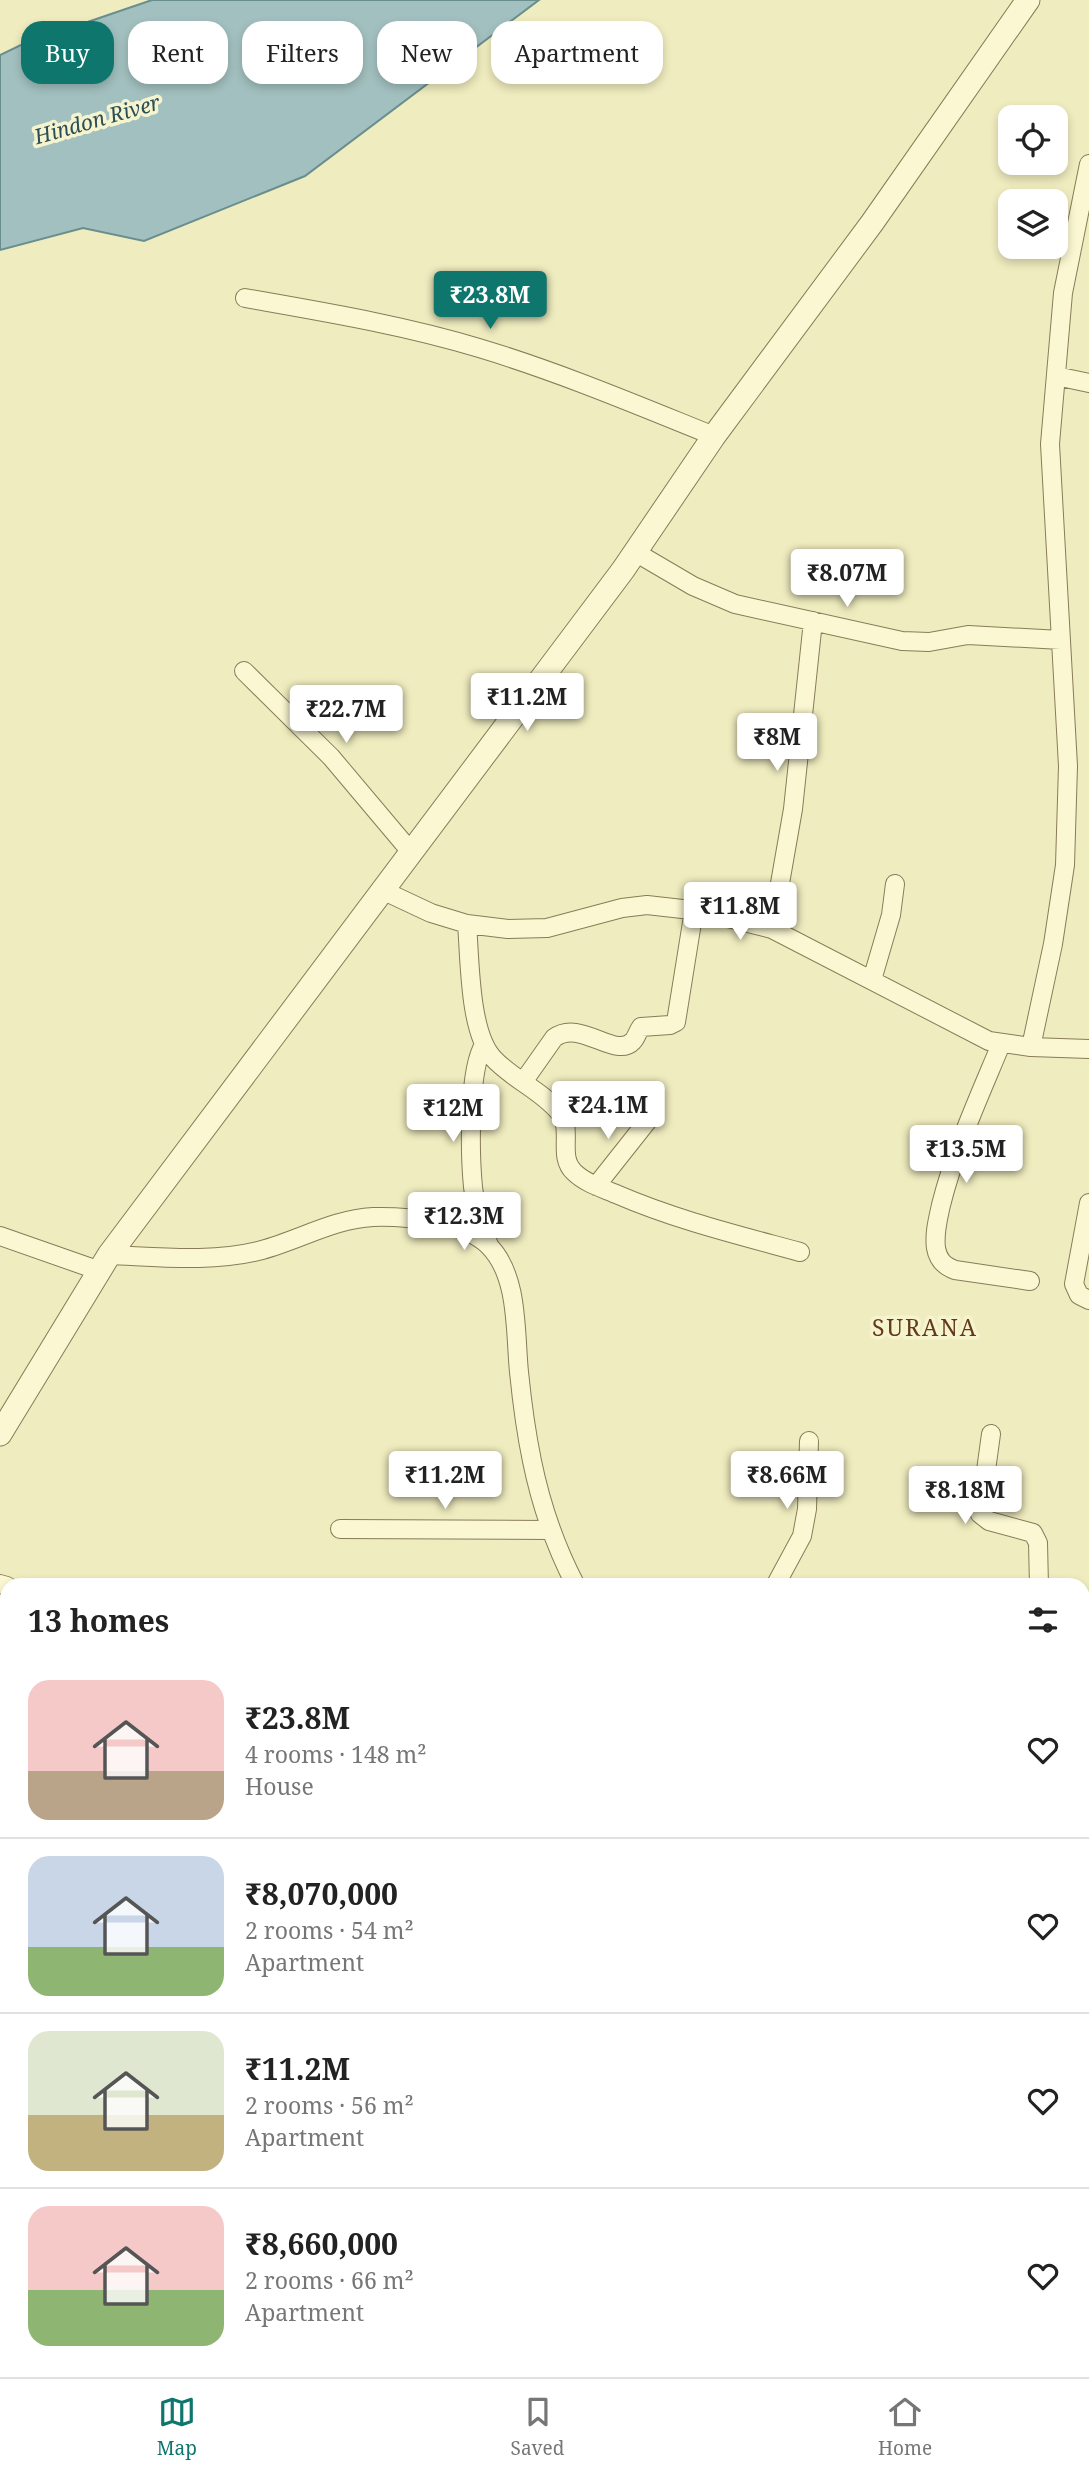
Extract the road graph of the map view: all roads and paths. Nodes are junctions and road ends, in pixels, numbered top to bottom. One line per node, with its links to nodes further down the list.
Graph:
1 (1027, 0): 6 (street)
2 (1089, 163): 4 (street)
3 (245, 298): 6 (street)
4 (1056, 376): 5 (street); 9 (street)
5 (1089, 383)
6 (714, 436): 7 (street)
7 (635, 552): 8 (street); 11 (street)
8 (813, 621): 9 (street); 16 (street)
9 (1061, 640): 20 (street)
10 (244, 671): 11 (street)
11 (411, 852): 13 (street)
12 (895, 884): 17 (street)
13 (384, 891): 15 (street); 29 (street)
14 (694, 911): 15 (street); 16 (street); 22 (street)
15 (467, 924): 19 (street)
16 (772, 929): 17 (street)
17 (872, 980): 18 (street)
18 (1001, 1044): 20 (street); 30 (street)
19 (484, 1045): 22 (street); 27 (street)
20 (1031, 1047): 21 (street)
21 (1089, 1049)
22 (523, 1082): 24 (street)
23 (649, 1119): 24 (street)
24 (596, 1186): 28 (street)
25 (1089, 1203): 31 (street)
26 (0, 1236): 29 (street)
27 (489, 1245): 29 (street); 36 (street)
28 (800, 1252)
29 (104, 1263): 32 (street)
30 (1030, 1281)
31 (1089, 1300)
32 (0, 1434)
33 (991, 1434): 39 (street)
34 (809, 1441): 38 (street)
35 (340, 1529): 36 (street)
36 (551, 1530): 37 (street)
37 (572, 1578)
38 (779, 1578)
39 (1039, 1578)

